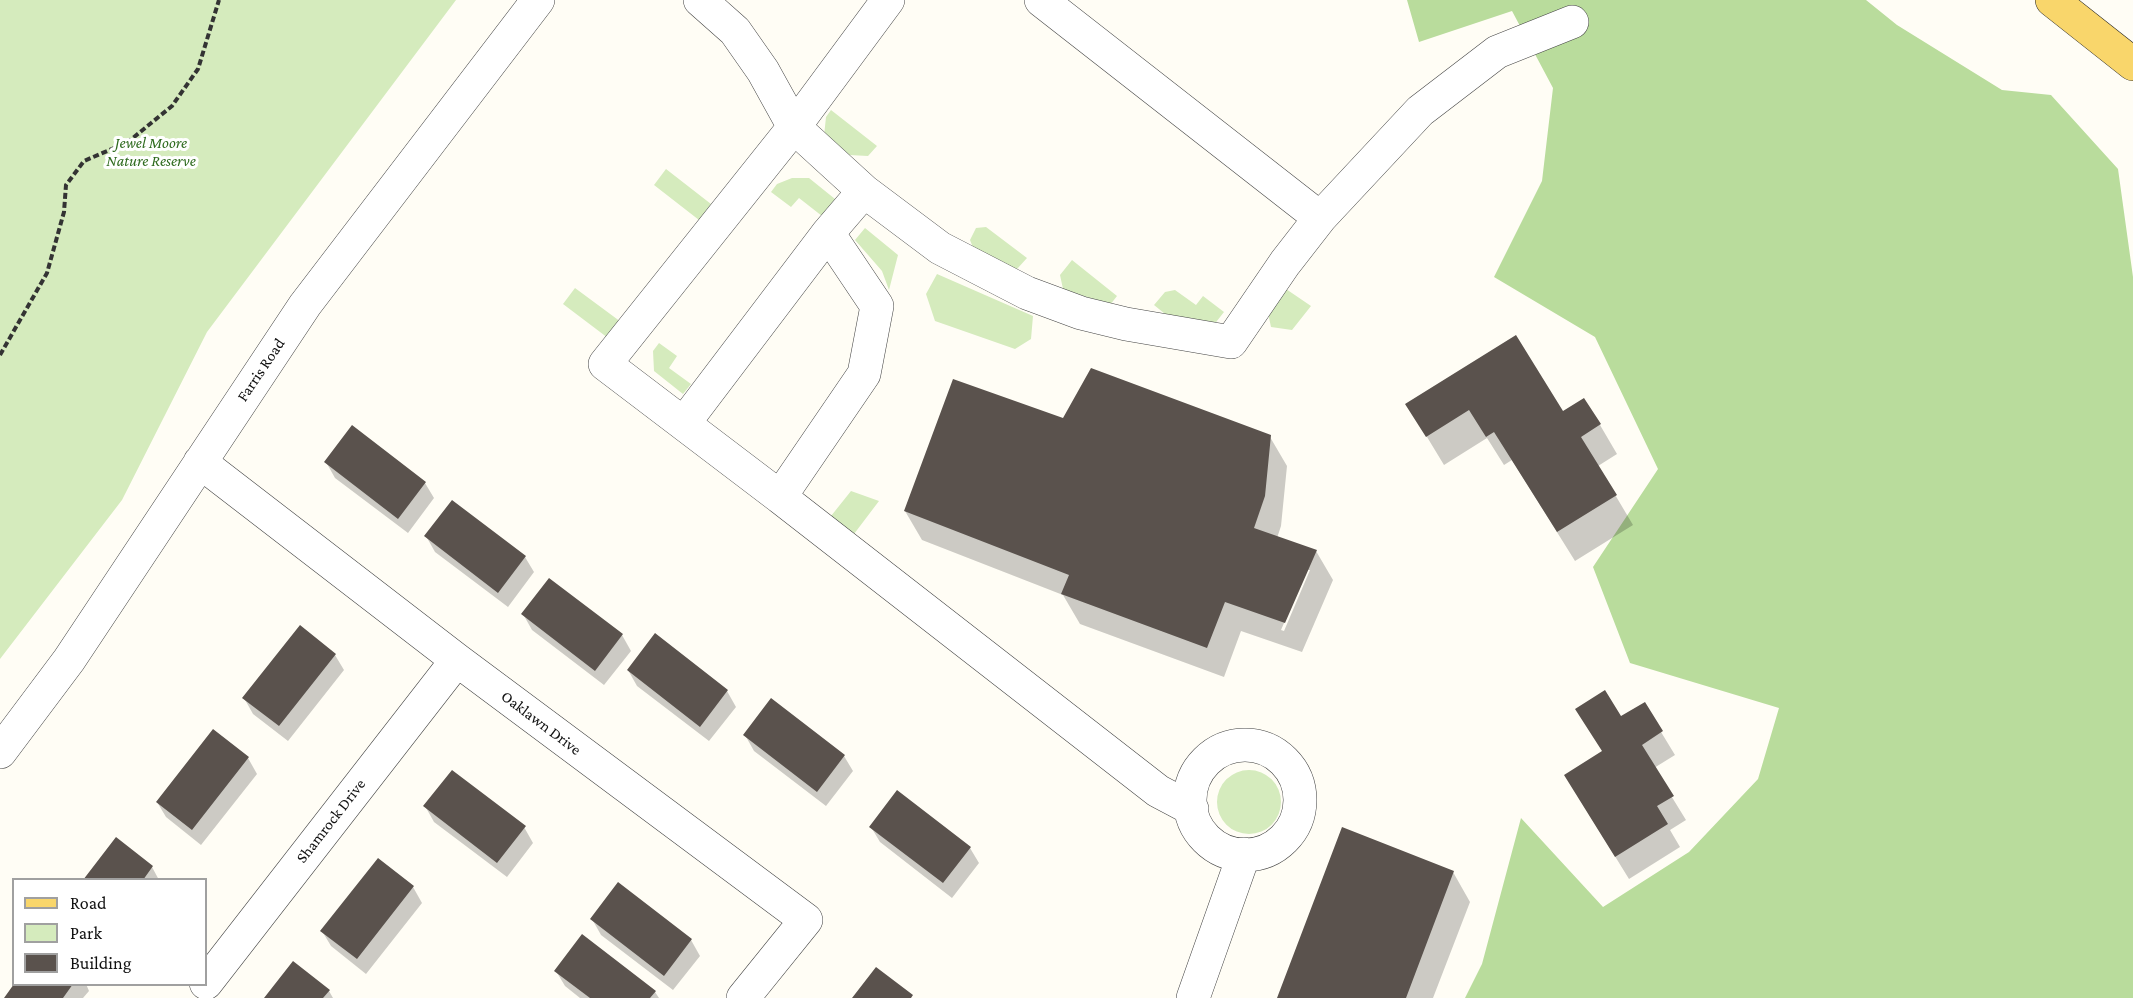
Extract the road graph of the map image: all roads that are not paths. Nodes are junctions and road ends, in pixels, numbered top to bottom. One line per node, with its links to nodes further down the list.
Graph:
1 (538, 0): 13 (street, Farris Road)
2 (700, 0): 8 (street)
3 (888, 0): 8 (street)
4 (1041, 0): 10 (street)
5 (2052, 0): 7 (main road)
6 (1572, 22): 10 (street)
7 (2133, 64)
8 (794, 127): 9 (street); 12 (street)
9 (864, 191): 10 (street); 11 (street)
10 (1320, 218)
11 (828, 233): 12 (street); 14 (street)
12 (684, 423): 14 (street)
13 (200, 462): 15 (street, Oaklawn Drive); 16 (street, Farris Road)
14 (780, 497): 17 (street)
15 (457, 660): 19 (street, Shamrock Drive); 22 (street, Oaklawn Drive)
16 (0, 752)
17 (1191, 809): 18 (street); 18 (street)
18 (1244, 854): 23 (street)
19 (207, 981)
20 (203, 986): 21 (street, Shamrock Drive)
21 (194, 998)
22 (743, 998)
23 (1193, 998)

